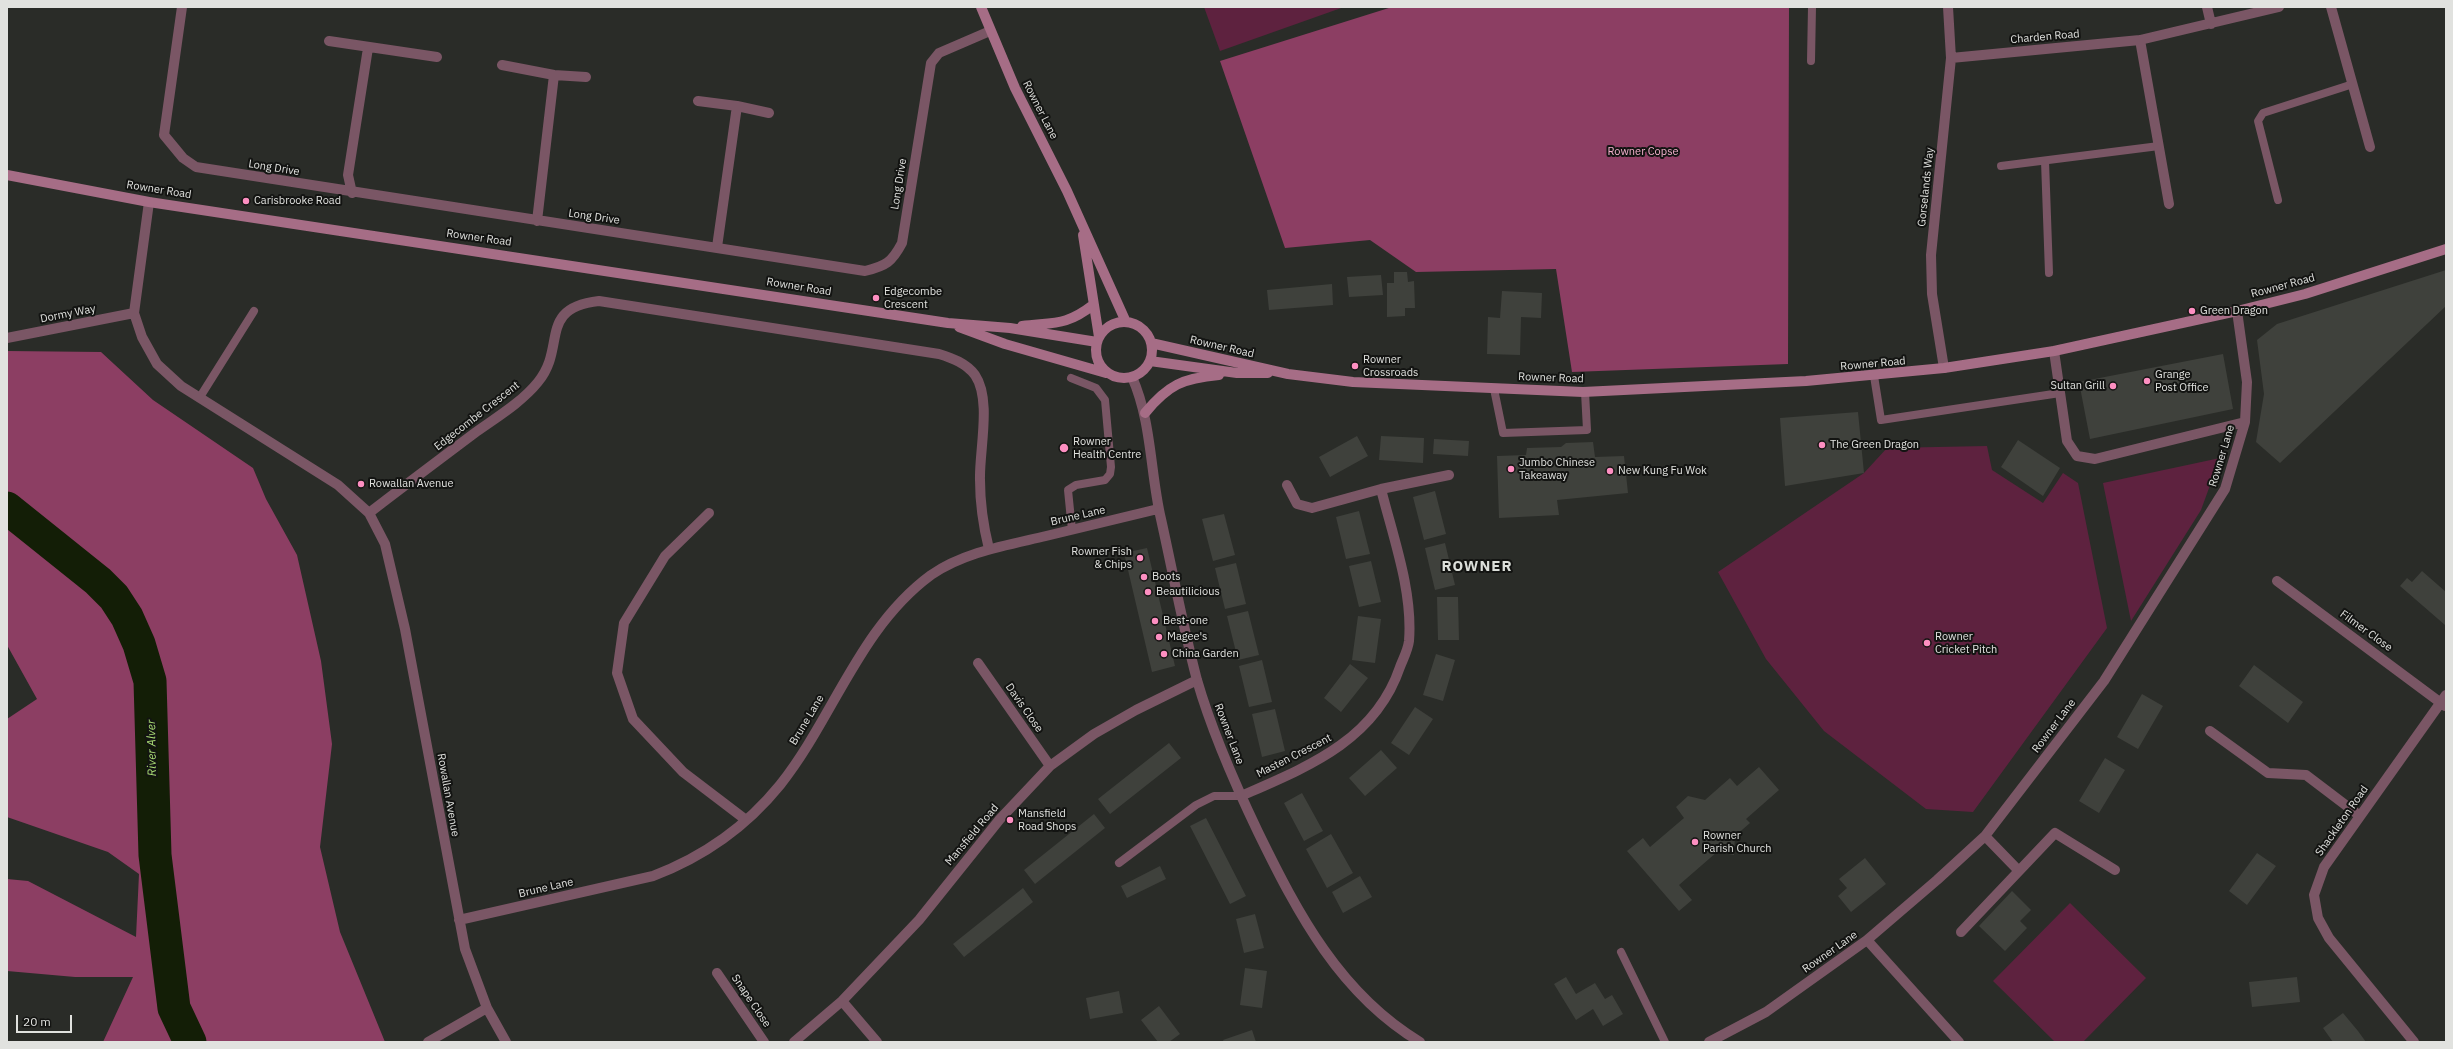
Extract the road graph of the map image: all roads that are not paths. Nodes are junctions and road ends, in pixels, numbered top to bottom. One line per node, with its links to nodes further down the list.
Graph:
1 (182, 7): 28 (street, Long Drive)
2 (981, 7): 9 (main road, Rowner Lane)
3 (1812, 7): 15 (lane)
4 (1948, 7): 14 (street, Gorselands Way)
5 (2207, 7): 8 (street)
6 (2278, 7): 8 (street, Charden Road)
7 (2331, 7): 19 (street)
8 (2211, 24): 10 (street, Charden Road)
9 (990, 31): 33 (main road, Rowner Lane); 34 (street, Long Drive)
10 (2140, 40): 14 (street, Charden Road); 23 (street)
11 (329, 42): 12 (street)
12 (368, 48): 13 (street); 28 (street)
13 (436, 57)
14 (1951, 58): 49 (street, Gorselands Way)
15 (1811, 61)
16 (502, 65): 17 (street)
17 (554, 74): 18 (street); 32 (street)
18 (586, 77)
19 (2352, 84): 24 (street); 29 (lane)
20 (698, 101): 21 (street)
21 (737, 106): 22 (street); 34 (street)
22 (769, 113)
23 (2159, 146): 25 (lane); 31 (street)
24 (2370, 146)
25 (2045, 160): 26 (lane); 36 (lane)
26 (2000, 166)
27 (7, 175): 30 (main road, Rowner Road)
28 (352, 193): 32 (street, Long Drive)
29 (2278, 200)
30 (149, 202): 40 (street, Rowallan Avenue); 42 (main road, Rowner Road)
31 (2169, 204)
32 (537, 221): 34 (street, Long Drive)
33 (1081, 222): 37 (main road, Rowner Lane); 41 (main road, Rowner Lane)
34 (717, 247)
35 (2446, 249): 39 (main road, Rowner Road)
36 (2049, 273)
37 (1093, 305): 43 (main road); 45 (main road, Rowner Lane)
38 (254, 310): 59 (lane)
39 (2237, 311): 47 (main road, Rowner Road); 61 (street, Rowner Lane)
40 (134, 313): 44 (street, Dormy Way); 59 (street, Rowallan Avenue)
41 (1126, 322): 45 (main road); 46 (main road)
42 (948, 323): 43 (main road, Rowner Road); 50 (main road, Rowner Road)
43 (1010, 328): 45 (main road, Rowner Road)
44 (7, 338)
45 (1098, 339): 50 (main road)
46 (1151, 343): 48 (main road); 52 (main road, Rowner Road)
47 (2054, 351): 49 (main road, Rowner Road); 58 (street)
48 (1150, 361): 51 (main road, Rowner Road); 54 (main road)
49 (1944, 368): 53 (main road, Rowner Road)
50 (1107, 373): 54 (main road)
51 (1237, 373): 52 (main road, Rowner Road); 60 (main road)
52 (1288, 374): 56 (main road, Rowner Road)
53 (1874, 376): 57 (main road, Rowner Road); 58 (lane)
54 (1132, 377): 60 (street, Rowner Lane)
55 (1071, 378): 68 (lane)
56 (1494, 388): 57 (main road, Rowner Road); 57 (lane)
57 (1585, 392)
58 (2060, 393): 61 (street)
59 (200, 397): 66 (street, Rowallan Avenue)
60 (1145, 413): 65 (street, Rowner Lane)
61 (2245, 422): 79 (street, Rowner Lane)
62 (1448, 475): 64 (street)
63 (1287, 485): 64 (street)
64 (1381, 489): 76 (street, Masten Crescent)
65 (1158, 509): 68 (street, Brune Lane); 72 (street, Rowner Lane)
66 (368, 513): 69 (street, Edgecombe Crescent); 83 (street, Rowallan Avenue)
67 (709, 513): 78 (street)
68 (1072, 530): 69 (street, Brune Lane)
69 (990, 549): 78 (street, Brune Lane)
70 (2277, 581): 73 (street, Filmer Close)
71 (978, 663): 75 (street, Davis Close)
72 (1198, 680): 75 (street, Mansfield Road); 76 (street, Rowner Lane)
73 (2444, 701): 77 (street, Shackleton Road)
74 (2210, 731): 77 (street)
75 (1050, 766): 88 (street, Mansfield Road)
76 (1241, 796): 80 (lane); 95 (street, Rowner Lane)
77 (2360, 816): 99 (street, Shackleton Road)
78 (746, 820): 83 (street, Brune Lane)
79 (1985, 836): 81 (street); 85 (street, Rowner Lane)
80 (1119, 863)
81 (2018, 870): 82 (street); 84 (street)
82 (2115, 870)
83 (459, 920): 89 (street, Rowallan Avenue)
84 (1961, 932)
85 (1867, 940): 97 (street, Rowner Lane); 98 (street)
86 (1621, 952): 96 (lane)
87 (717, 973): 92 (street, Snape Close)
88 (842, 1001): 93 (street, Mansfield Road); 94 (street)
89 (487, 1008): 90 (street); 91 (street, Rowallan Avenue)
90 (428, 1042)
91 (506, 1042)
92 (764, 1042)
93 (794, 1042)
94 (877, 1042)
95 (1420, 1042)
96 (1665, 1042)
97 (1709, 1042)
98 (1959, 1042)
99 (2414, 1042)

